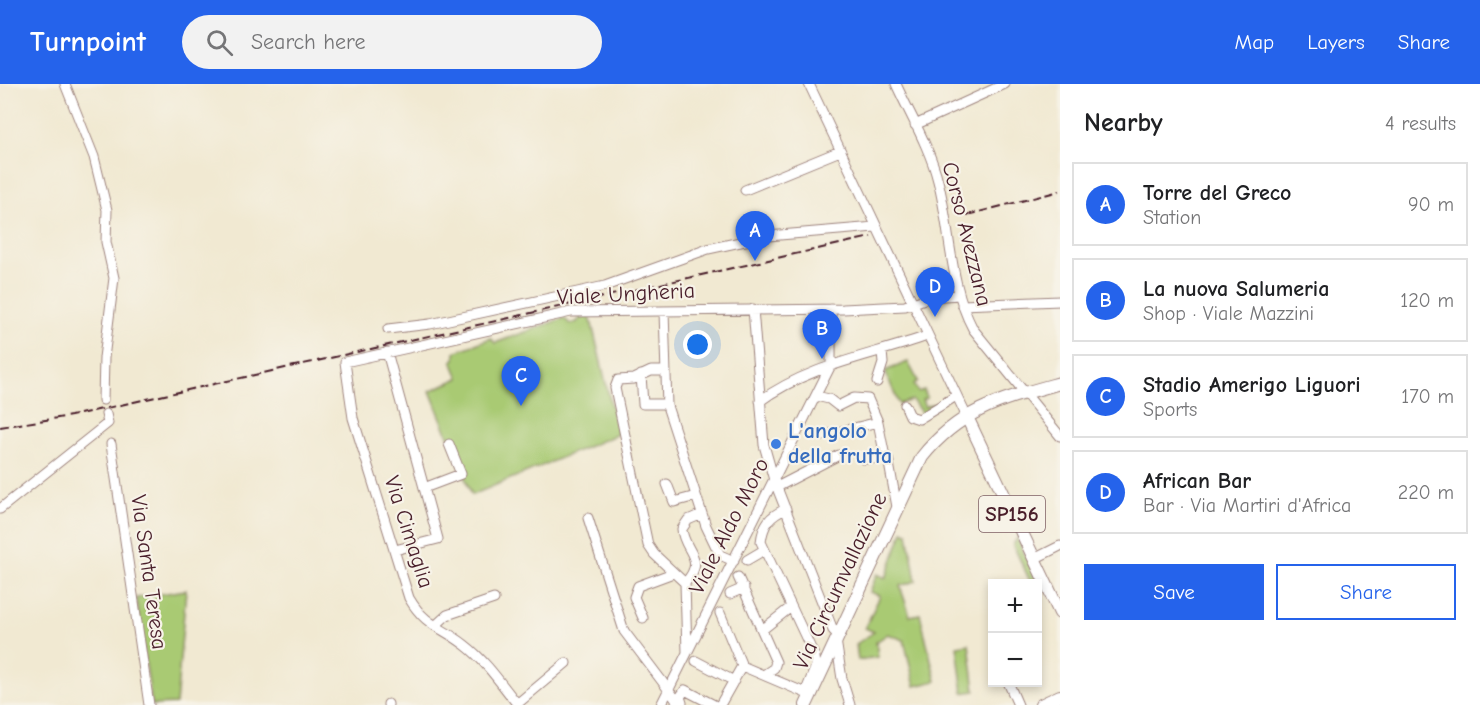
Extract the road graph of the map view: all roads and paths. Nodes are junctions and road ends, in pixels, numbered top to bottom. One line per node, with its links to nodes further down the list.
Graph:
1 (65, 84): 29 (street)
2 (809, 84): 6 (street, SP156)
3 (896, 84): 5 (street, Corso Avezzana)
4 (1005, 84): 5 (street)
5 (915, 125): 9 (street, Corso Avezzana)
6 (840, 151): 7 (street); 8 (street, SP156)
7 (745, 190)
8 (875, 227): 11 (street, SP156); 16 (street)
9 (959, 295): 11 (street, Viale Ungheria); 12 (street, Corso Avezzana)
10 (1060, 301): 12 (street)
11 (912, 303): 14 (street, Viale Ungheria); 17 (street, SP156)
12 (962, 305): 26 (street, Corso Avezzana)
13 (753, 309): 14 (street, Viale Ungheria); 15 (street, Viale Ungheria); 30 (street)
14 (831, 309): 21 (street)
15 (664, 311): 19 (street, Viale Ungheria); 22 (street)
16 (387, 328)
17 (927, 336): 18 (street); 28 (street, SP156)
18 (882, 351): 21 (street); 24 (street)
19 (387, 352): 20 (street, Viale Ungheria); 45 (street)
20 (345, 362): 53 (street, Via Cimaglia)
21 (831, 365): 27 (street, Viale Aldo Moro); 30 (street)
22 (666, 371): 23 (street); 31 (street)
23 (641, 375): 31 (street); 58 (street)
24 (877, 382)
25 (1060, 383): 26 (main road, Via Circumvallazione)
26 (1023, 393): 34 (main road, Via Circumvallazione); 37 (street, Corso Avezzana)
27 (816, 396): 35 (street); 43 (street, Viale Aldo Moro)
28 (956, 396): 32 (street); 34 (street, SP156)
29 (103, 400)
30 (760, 401): 43 (street)
31 (667, 404): 46 (street)
32 (905, 405)
33 (106, 414): 48 (street)
34 (966, 415): 47 (main road, Via Circumvallazione); 55 (main road, SP156)
35 (878, 422): 36 (street); 41 (street)
36 (822, 436)
37 (1060, 436)
38 (111, 444): 82 (street, Via Santa Teresa)
39 (449, 444): 45 (street)
40 (838, 455): 43 (street)
41 (885, 457): 42 (street); 47 (street)
42 (863, 459)
43 (775, 483): 49 (street); 57 (street, Viale Aldo Moro)
44 (667, 484): 46 (street)
45 (424, 488): 53 (street)
46 (696, 496): 50 (street)
47 (897, 507): 70 (main road, Via Circumvallazione)
48 (0, 509)
49 (786, 509): 54 (street); 70 (street)
50 (702, 514): 57 (street); 60 (street)
51 (588, 518): 78 (street)
52 (1060, 546): 55 (street)
53 (395, 550): 68 (street, Via Cimaglia)
54 (764, 550): 56 (street); 64 (street)
55 (1034, 559): 66 (main road, SP156)
56 (747, 560)
57 (734, 561): 71 (street, Viale Aldo Moro)
58 (673, 573): 60 (street); 67 (street)
59 (738, 577): 61 (street)
60 (685, 583): 71 (street)
61 (744, 588): 62 (street); 69 (street)
62 (730, 594)
63 (494, 599): 68 (street)
64 (791, 607): 69 (street); 80 (street)
65 (720, 613): 74 (street)
66 (1060, 613)
67 (643, 618)
68 (435, 626): 81 (street, Via Cimaglia)
69 (762, 630): 75 (street)
70 (837, 637): 80 (main road, Via Circumvallazione); 87 (street)
71 (687, 655): 78 (street, Viale Aldo Moro)
72 (696, 661): 76 (street)
73 (566, 663): 81 (street)
74 (742, 666): 76 (street); 80 (street)
75 (765, 674)
76 (734, 681): 86 (street)
77 (1010, 687): 88 (street)
78 (670, 688): 83 (street, Viale Aldo Moro); 84 (street)
79 (1060, 696): 89 (main road)
80 (807, 697)
81 (518, 704)
82 (149, 705)
83 (661, 705)
84 (682, 705): 85 (street)
85 (714, 705)
86 (720, 705)
87 (850, 705)
88 (1018, 705)
89 (1041, 705)

